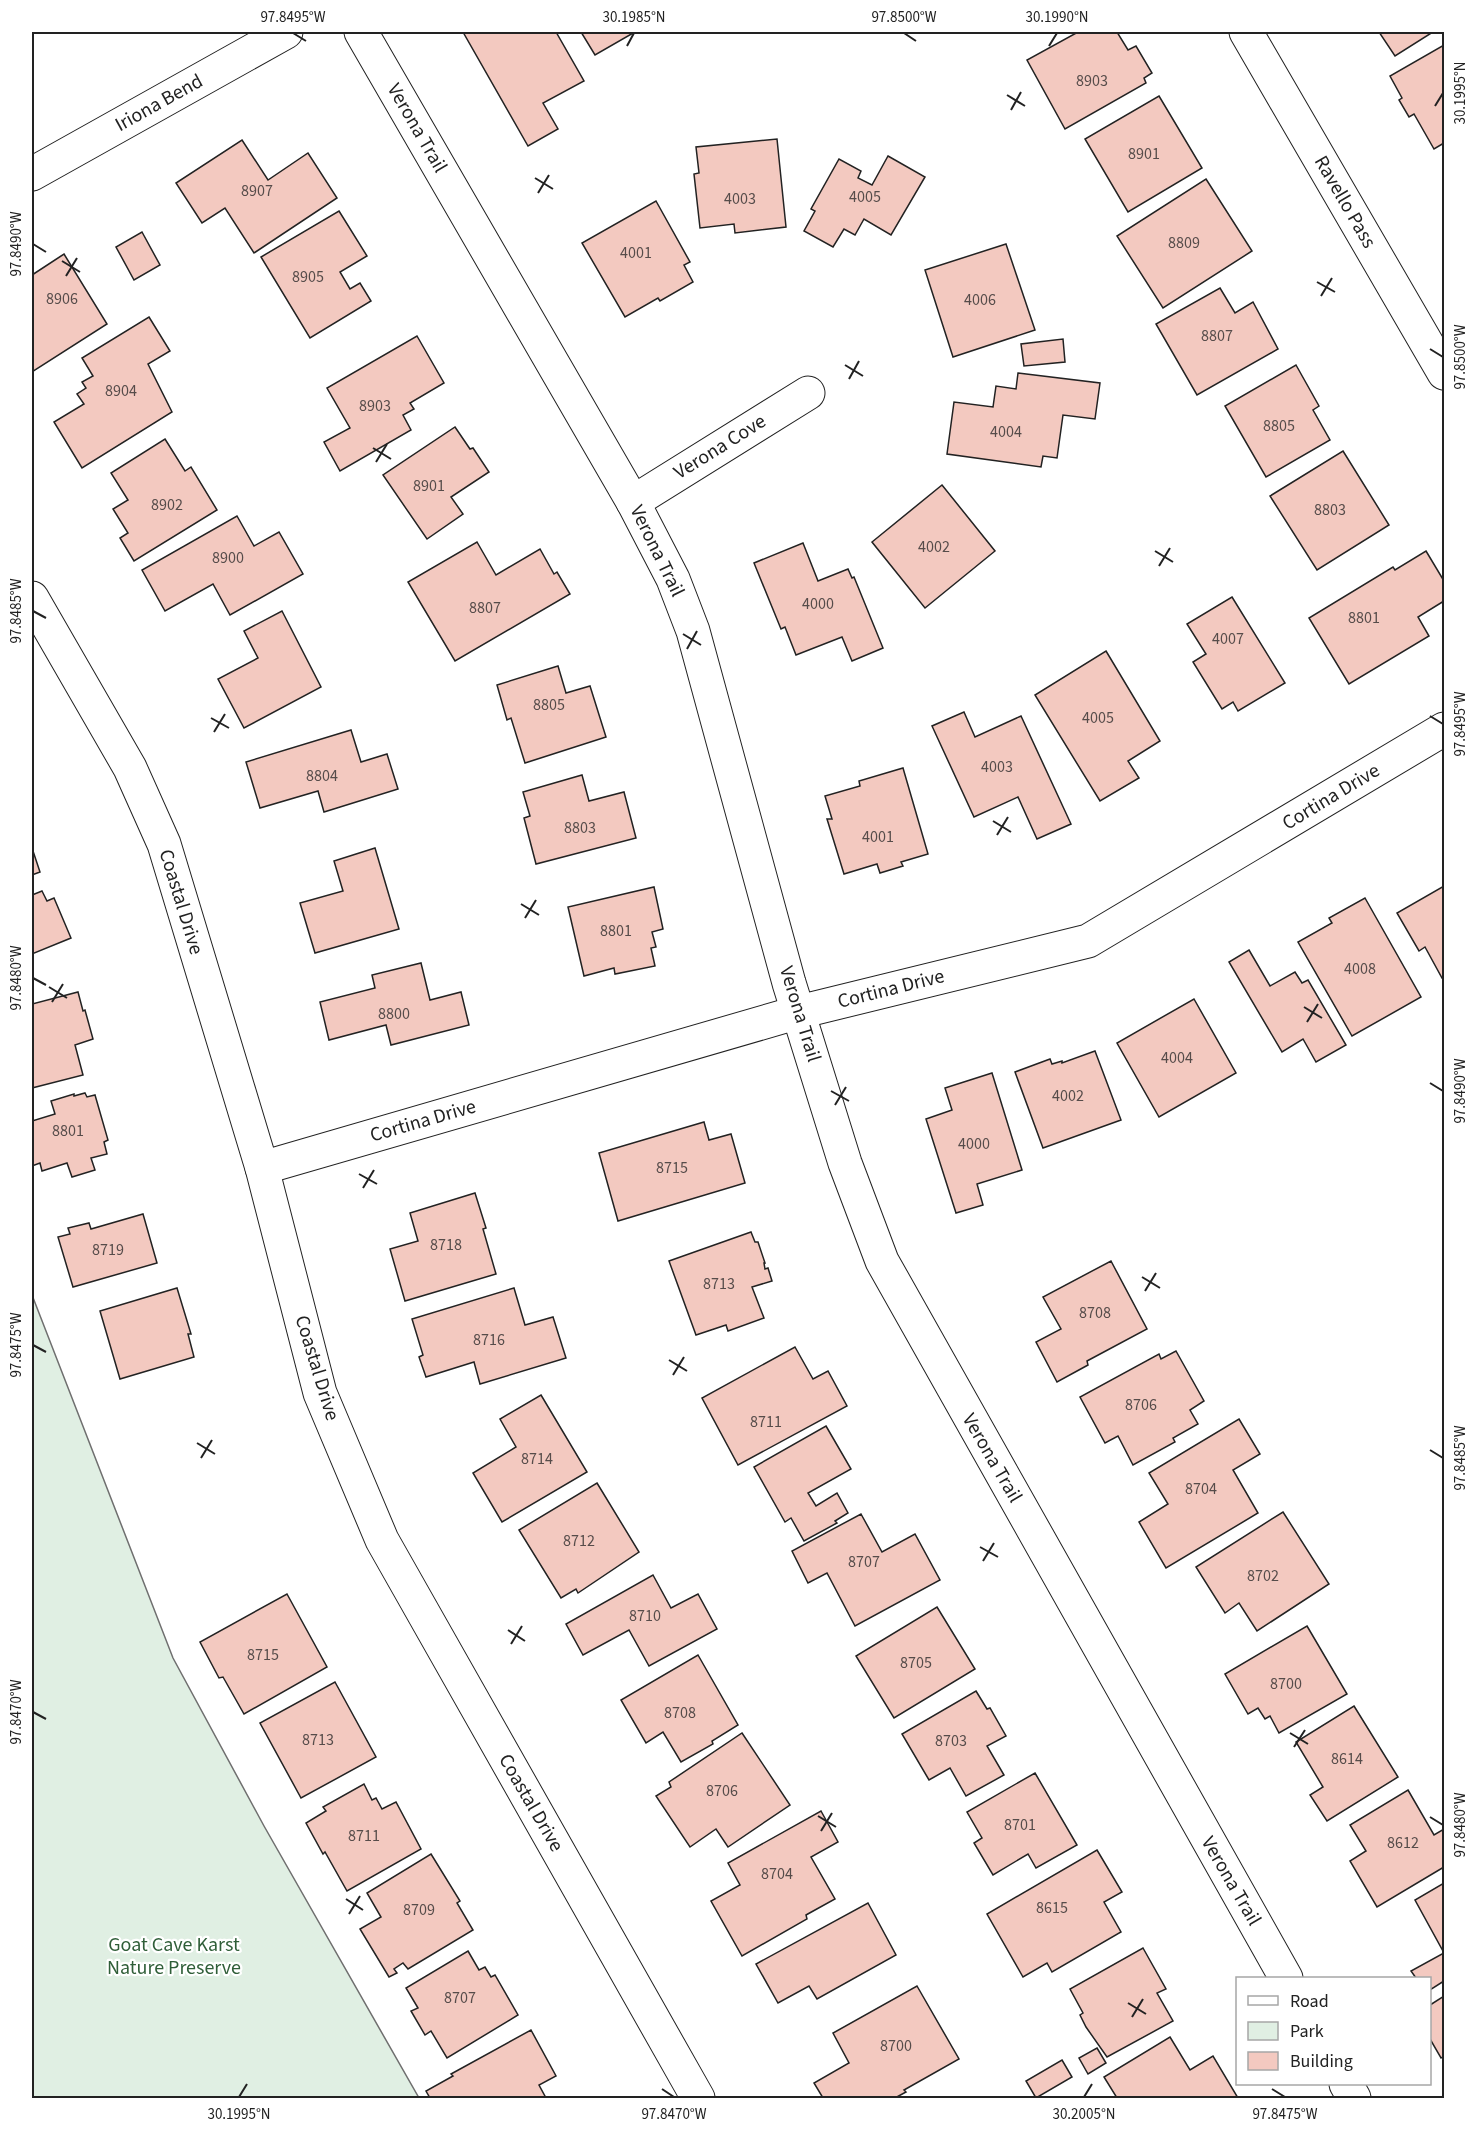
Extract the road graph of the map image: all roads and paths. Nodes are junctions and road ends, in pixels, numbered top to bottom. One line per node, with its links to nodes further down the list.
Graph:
1 (286, 32): 4 (street, Iriona Bend)
2 (361, 32): 7 (street, Verona Trail)
3 (1246, 32): 5 (street, Ravello Pass)
4 (32, 174)
5 (1444, 373)
6 (808, 393): 7 (street, Verona Cove)
7 (633, 502): 10 (street, Verona Trail)
8 (32, 598): 11 (street, Coastal Drive)
9 (1444, 729): 10 (street, Cortina Drive)
10 (799, 1012): 11 (street, Cortina Drive); 12 (street, Verona Trail)
11 (262, 1168): 13 (street, Coastal Drive)
12 (1285, 1977)
13 (698, 2098)

